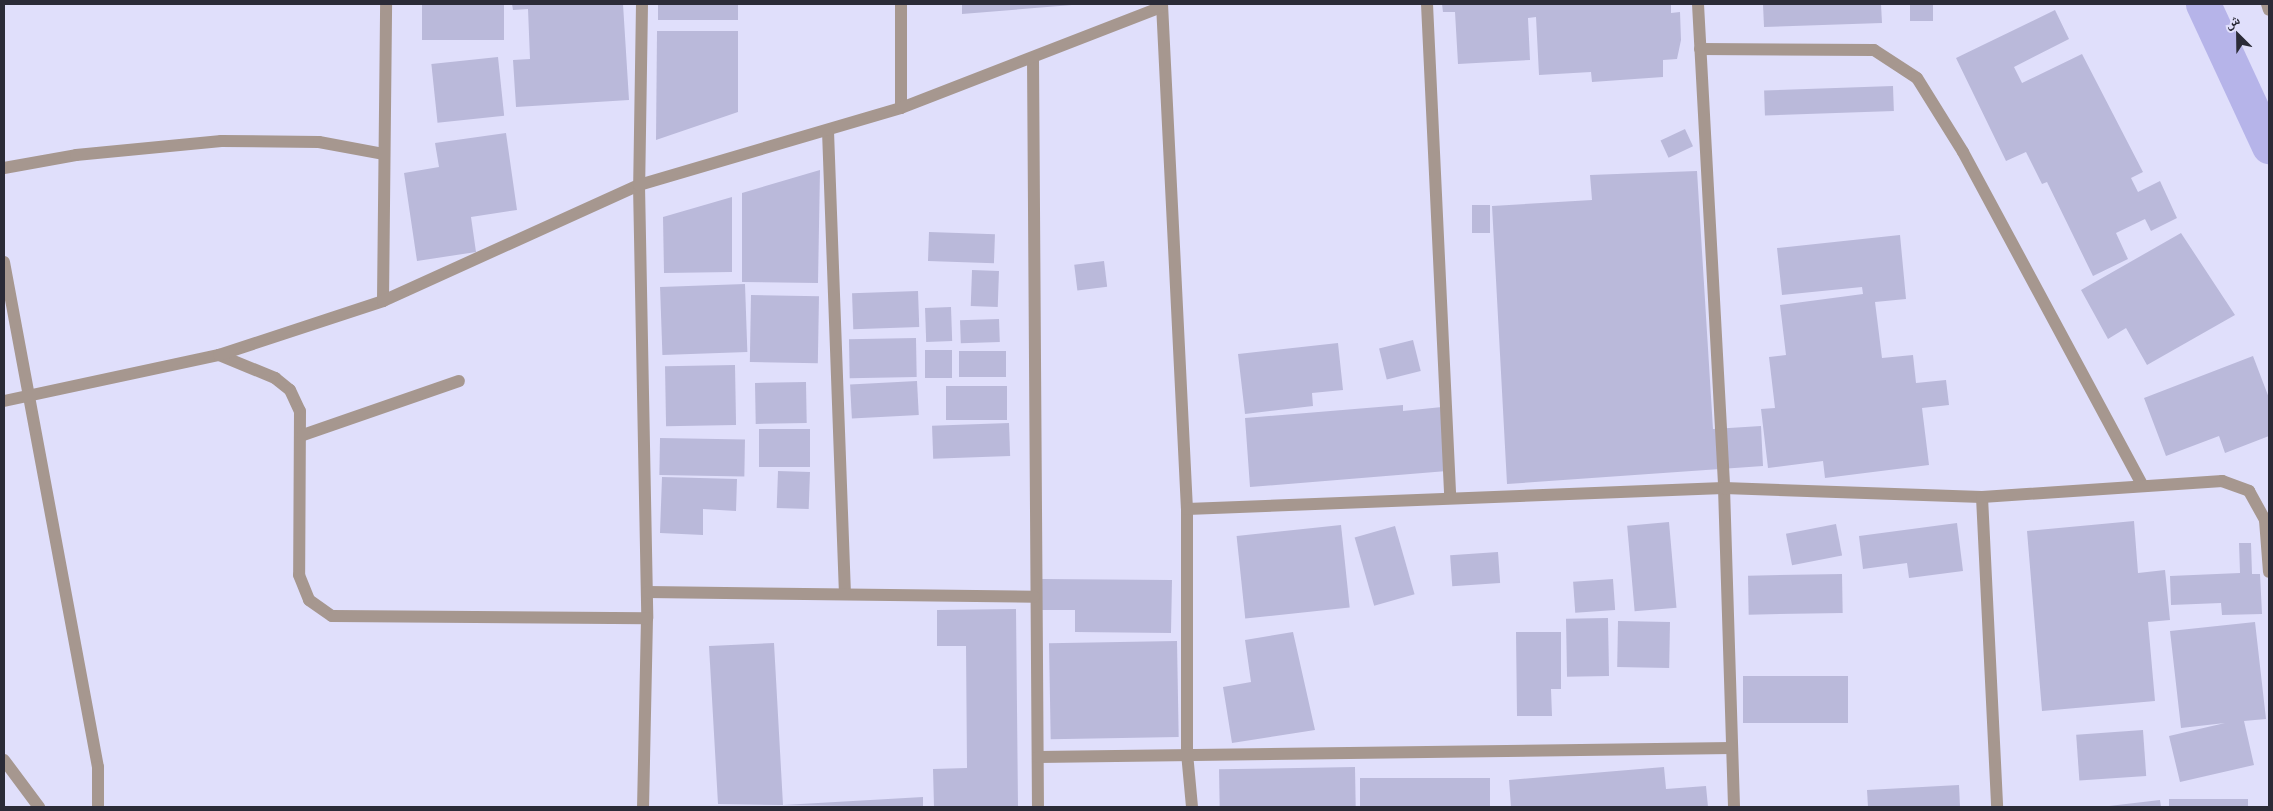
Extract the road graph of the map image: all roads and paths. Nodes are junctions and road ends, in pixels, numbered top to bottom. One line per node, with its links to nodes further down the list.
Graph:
1 (386, 4): 13 (street)
2 (642, 4): 15 (street)
3 (901, 4): 11 (street)
4 (1427, 4): 25 (street)
5 (1698, 4): 9 (street)
6 (2266, 4): 8 (street)
7 (1162, 5): 10 (street); 27 (street)
8 (2269, 10)
9 (1700, 49): 23 (street); 24 (street)
10 (1033, 58): 11 (street); 31 (street)
11 (901, 108): 12 (street)
12 (828, 131): 15 (street); 30 (street)
13 (383, 154): 14 (street); 17 (street)
14 (4, 168)
15 (638, 185): 17 (street); 29 (street)
16 (4, 262): 20 (street)
17 (383, 301): 18 (street)
18 (219, 355): 20 (street); 22 (street)
19 (459, 381): 22 (street)
20 (31, 393): 21 (street); 38 (street)
21 (4, 401)
22 (303, 435): 32 (street)
23 (2142, 484): 26 (street); 28 (street)
24 (1724, 488): 25 (street); 26 (street); 33 (street)
25 (1450, 497): 27 (street)
26 (1982, 497): 43 (street)
27 (1187, 509): 34 (street)
28 (2269, 572)
29 (646, 592): 30 (street); 32 (street)
30 (845, 593): 31 (street)
31 (1034, 597): 35 (street)
32 (647, 618): 39 (street)
33 (1732, 748): 34 (street); 42 (street)
34 (1187, 753): 35 (street); 41 (street)
35 (1038, 757): 40 (street)
36 (4, 760): 37 (street)
37 (39, 807)
38 (98, 807)
39 (642, 807)
40 (1038, 807)
41 (1192, 807)
42 (1734, 807)
43 (1997, 807)

